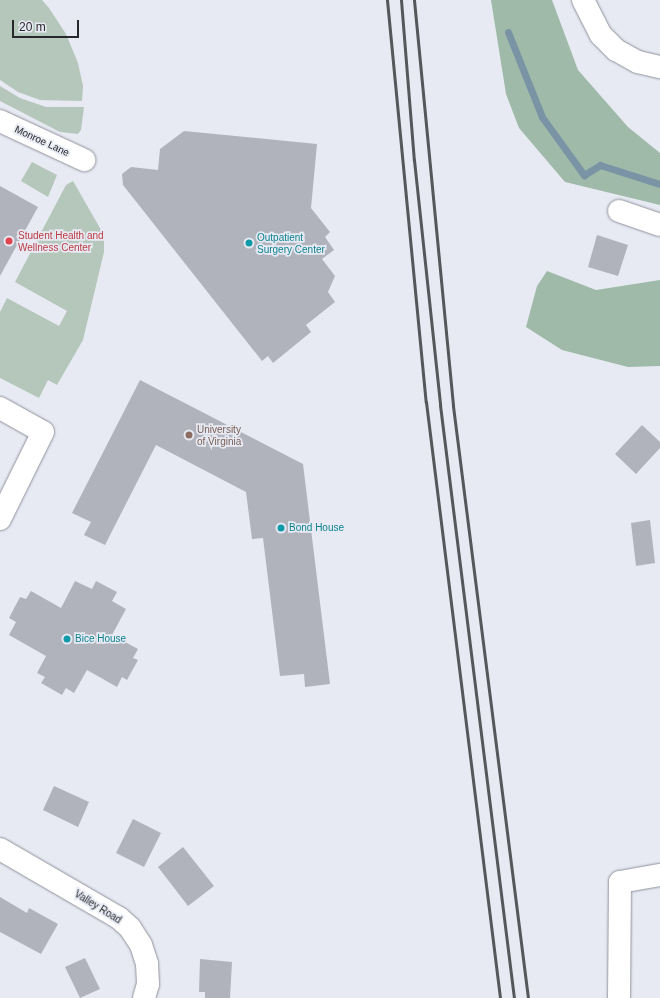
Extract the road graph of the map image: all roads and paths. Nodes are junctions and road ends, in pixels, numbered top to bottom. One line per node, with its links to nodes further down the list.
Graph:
1 (583, 0): 2 (street)
2 (660, 67)
3 (0, 121): 4 (street, Monroe Lane)
4 (84, 160)
5 (619, 211): 6 (street)
6 (660, 225)
7 (0, 408): 8 (street)
8 (0, 519)
9 (0, 849): 11 (street, Valley Road)
10 (660, 876): 12 (street)
11 (144, 998)
12 (619, 998)

